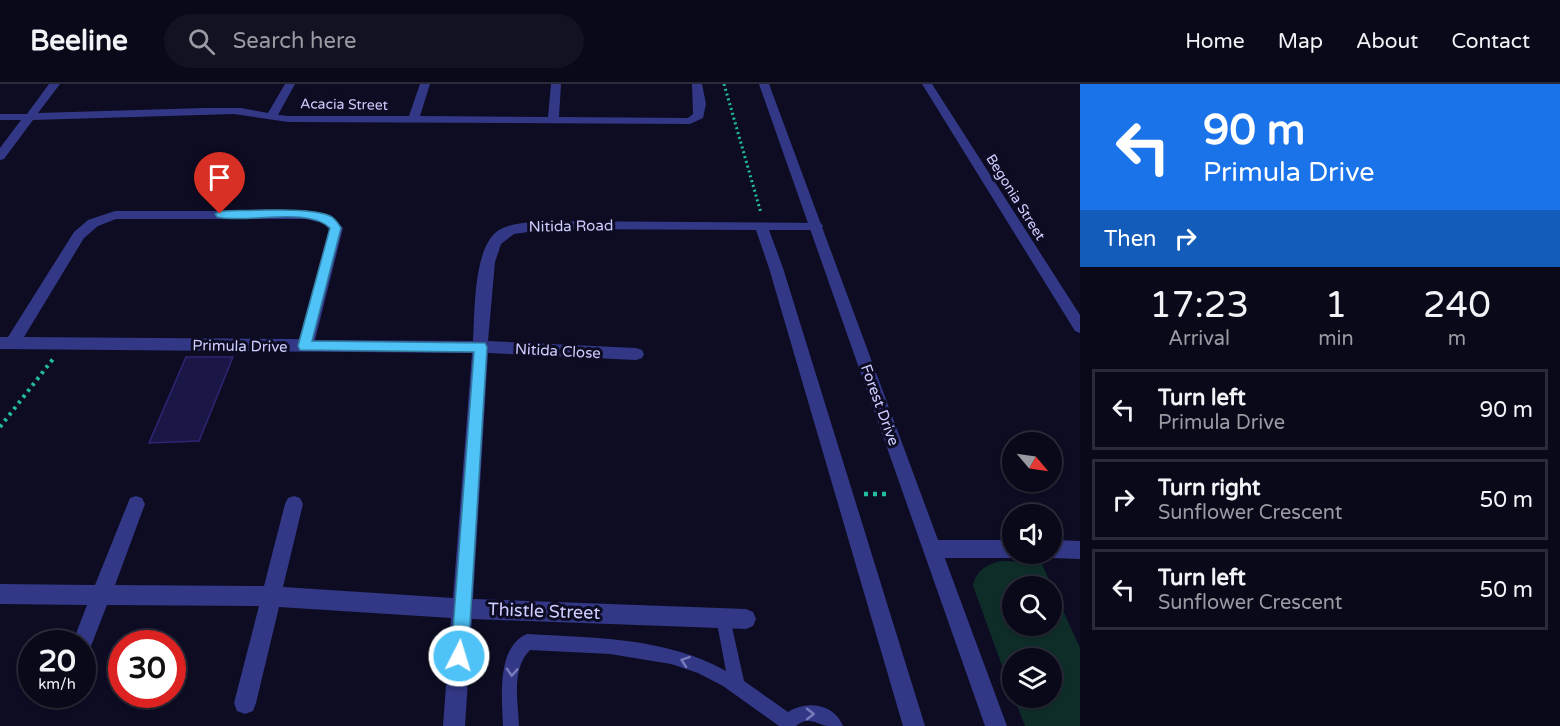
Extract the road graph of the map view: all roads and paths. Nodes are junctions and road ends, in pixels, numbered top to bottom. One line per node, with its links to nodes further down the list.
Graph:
1 (55, 84): 11 (street)
2 (290, 84): 9 (street)
3 (425, 84): 12 (street)
4 (556, 84): 13 (street)
5 (697, 84): 13 (street, Acacia Street)
6 (724, 84): 15 (path)
7 (764, 84): 16 (street, Forest Drive)
8 (927, 84): 17 (street, Begonia Street)
9 (272, 116): 11 (street, Acacia Street); 12 (street, Acacia Street)
10 (0, 117): 11 (street, Acacia Street)
11 (31, 118): 14 (street)
12 (413, 120): 13 (street, Acacia Street)
13 (553, 120)
14 (0, 156)
15 (762, 223): 16 (street, Nitida Road); 21 (street, Nitida Road); 43 (street)
16 (816, 226): 26 (street, Forest Drive)
17 (1080, 327)
18 (6, 343): 19 (street, Primula Drive); 20 (street)
19 (63, 343): 20 (street, Primula Drive); 23 (path)
20 (305, 346): 21 (street, Primula Drive)
21 (481, 347): 22 (street, Nitida Close); 33 (street, Nitida Road)
22 (636, 354)
23 (0, 427)
24 (136, 504): 31 (street)
25 (294, 504): 32 (street)
26 (933, 549): 27 (street); 44 (street, Forest Drive)
27 (1002, 549)
28 (1062, 549): 29 (street)
29 (1080, 550)
30 (0, 594): 31 (street, Thistle Street)
31 (100, 596): 32 (street, Thistle Street); 36 (street)
32 (270, 596): 33 (street, Thistle Street); 38 (street)
33 (463, 609): 34 (street, Thistle Street); 40 (street, Nitida Road)
34 (723, 618): 35 (street, Thistle Street); 37 (lane)
35 (746, 619)
36 (87, 630)
37 (737, 687): 39 (lane); 41 (lane, one-way to 41)
38 (245, 703)
39 (787, 724): 42 (lane, one-way to 42)
40 (454, 726)
41 (511, 726)
42 (835, 726)
43 (914, 726)
44 (996, 726)

